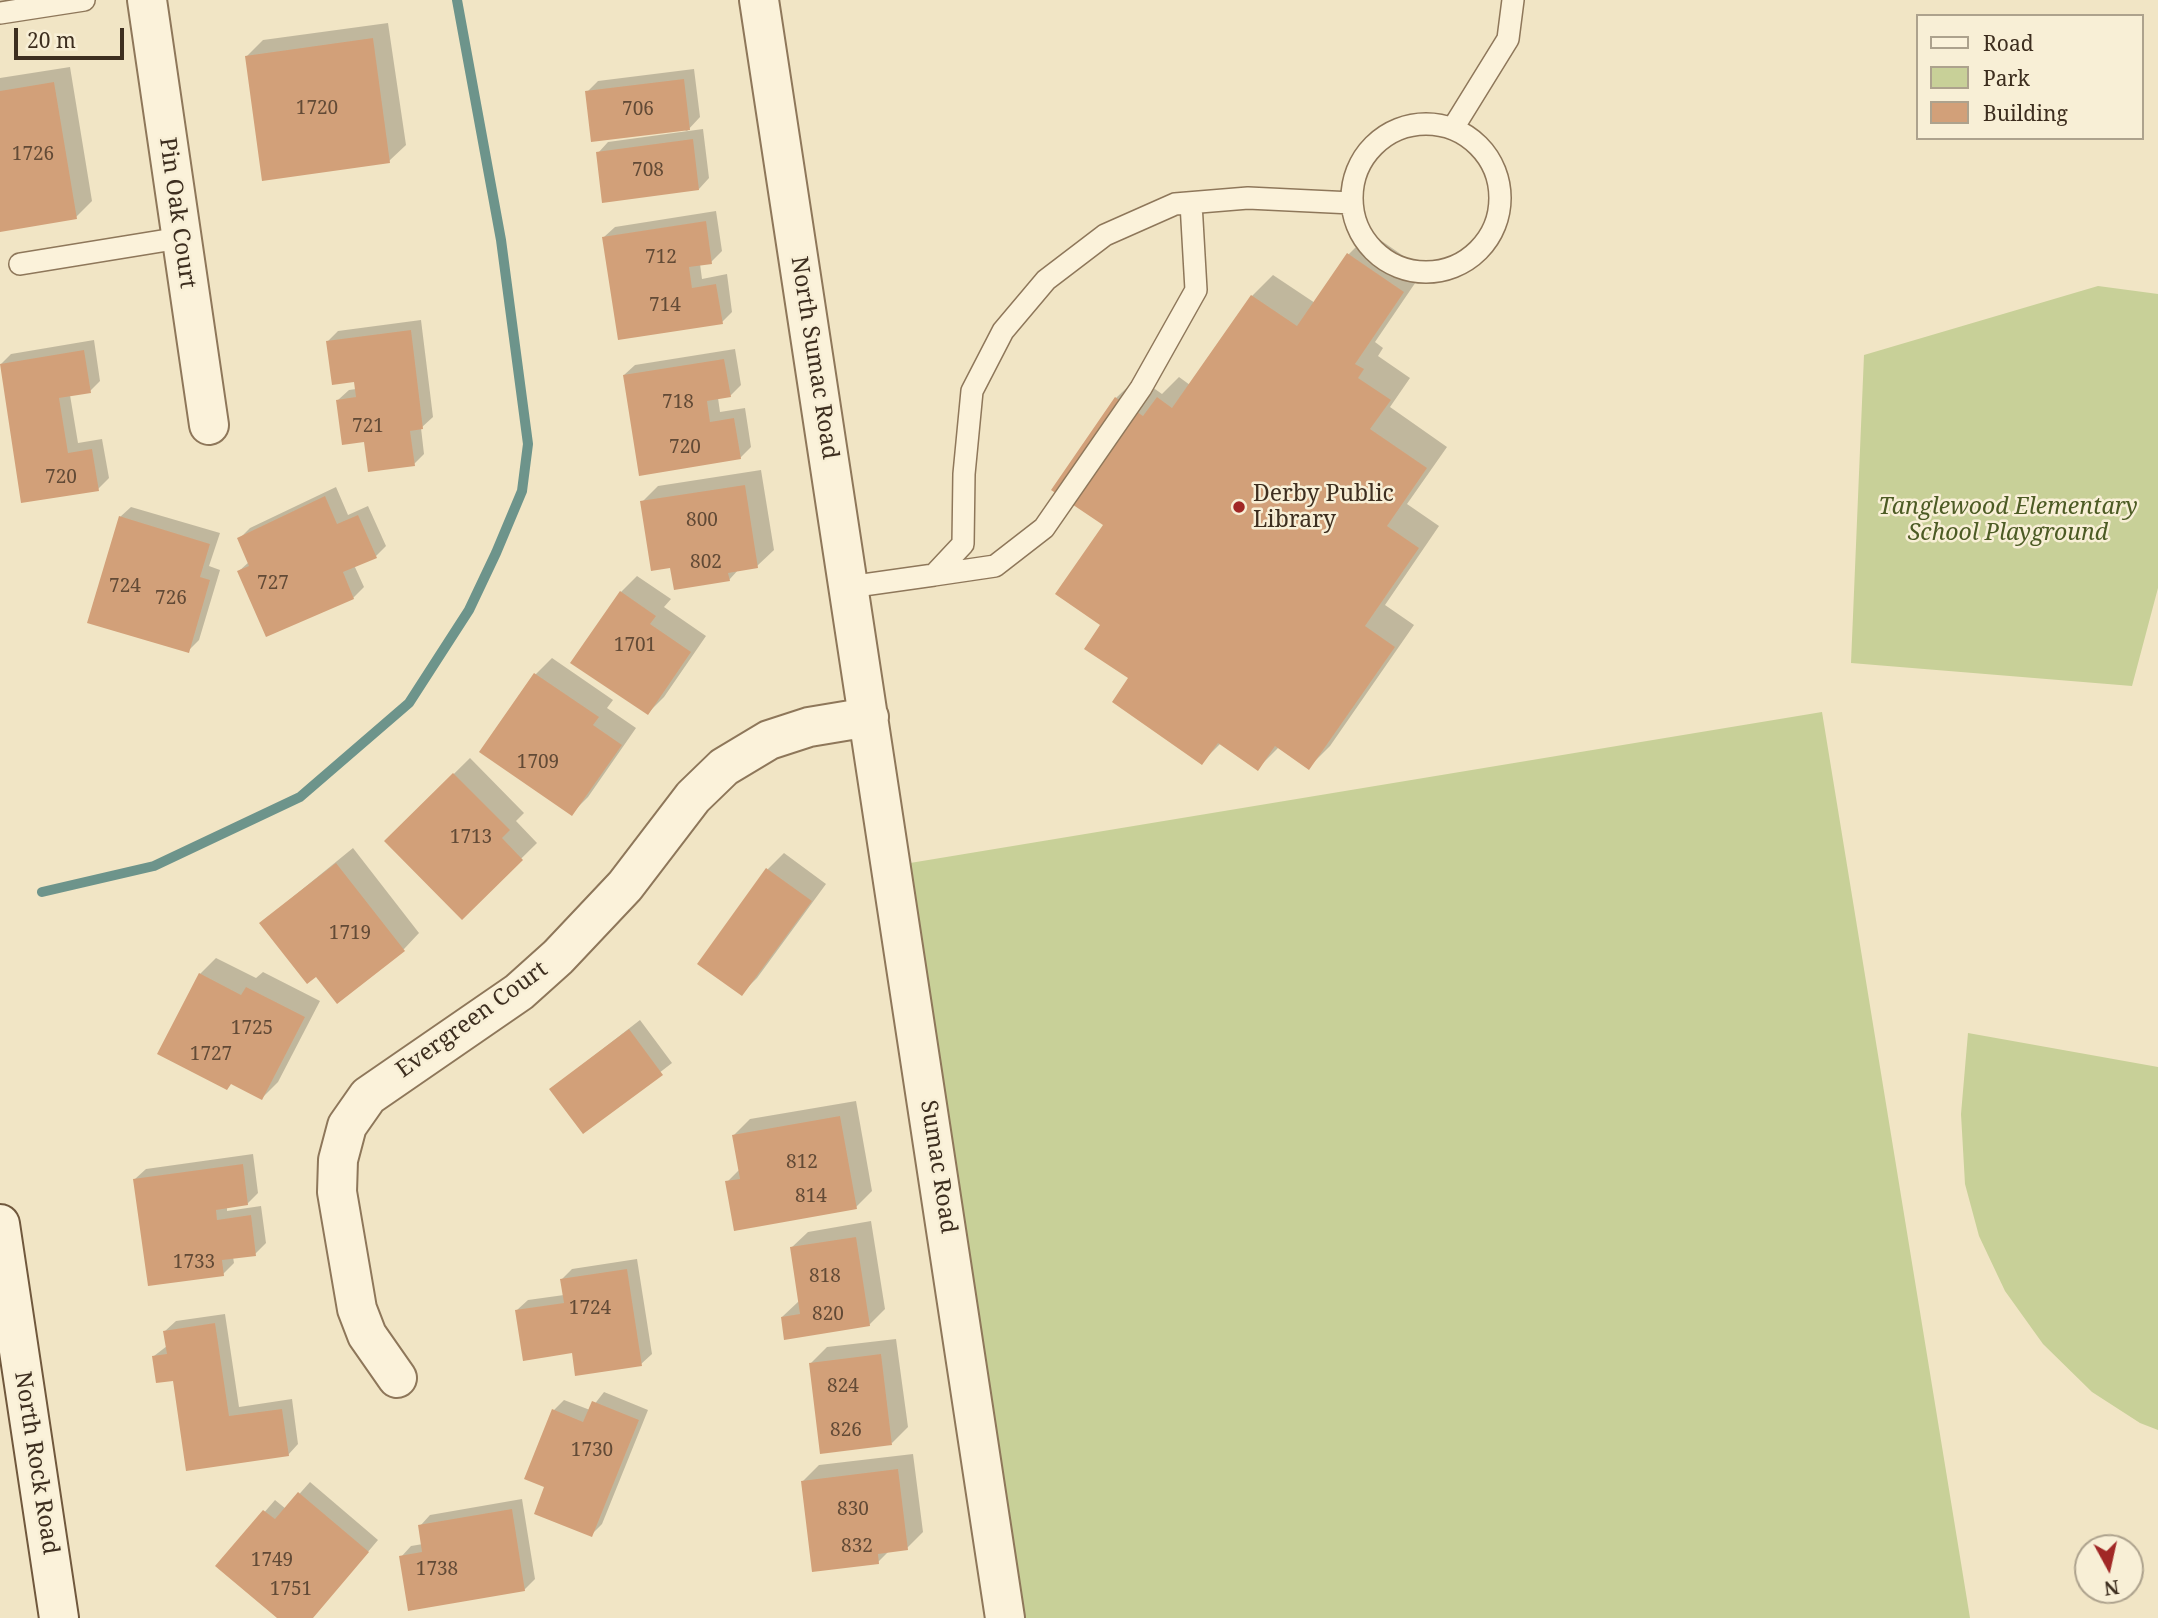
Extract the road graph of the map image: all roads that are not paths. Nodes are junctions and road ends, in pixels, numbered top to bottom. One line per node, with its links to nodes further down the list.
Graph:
1 (84, 0): 5 (lane)
2 (147, 0): 9 (street, Pin Oak Court)
3 (760, 0): 13 (street, North Sumac Road)
4 (1513, 0): 6 (lane)
5 (5, 8)
6 (1453, 128): 8 (lane); 8 (lane)
7 (1191, 202): 8 (lane); 12 (lane); 12 (lane)
8 (1352, 203)
9 (180, 238): 10 (lane); 11 (street, Pin Oak Court)
10 (20, 264)
11 (209, 425)
12 (934, 575): 13 (lane)
13 (849, 587): 14 (street, North Sumac Road)
14 (869, 717): 16 (street, Evergreen Court); 18 (street, Sumac Road)
15 (0, 1224): 17 (street, North Rock Road)
16 (397, 1378)
17 (59, 1618)
18 (1005, 1618)

